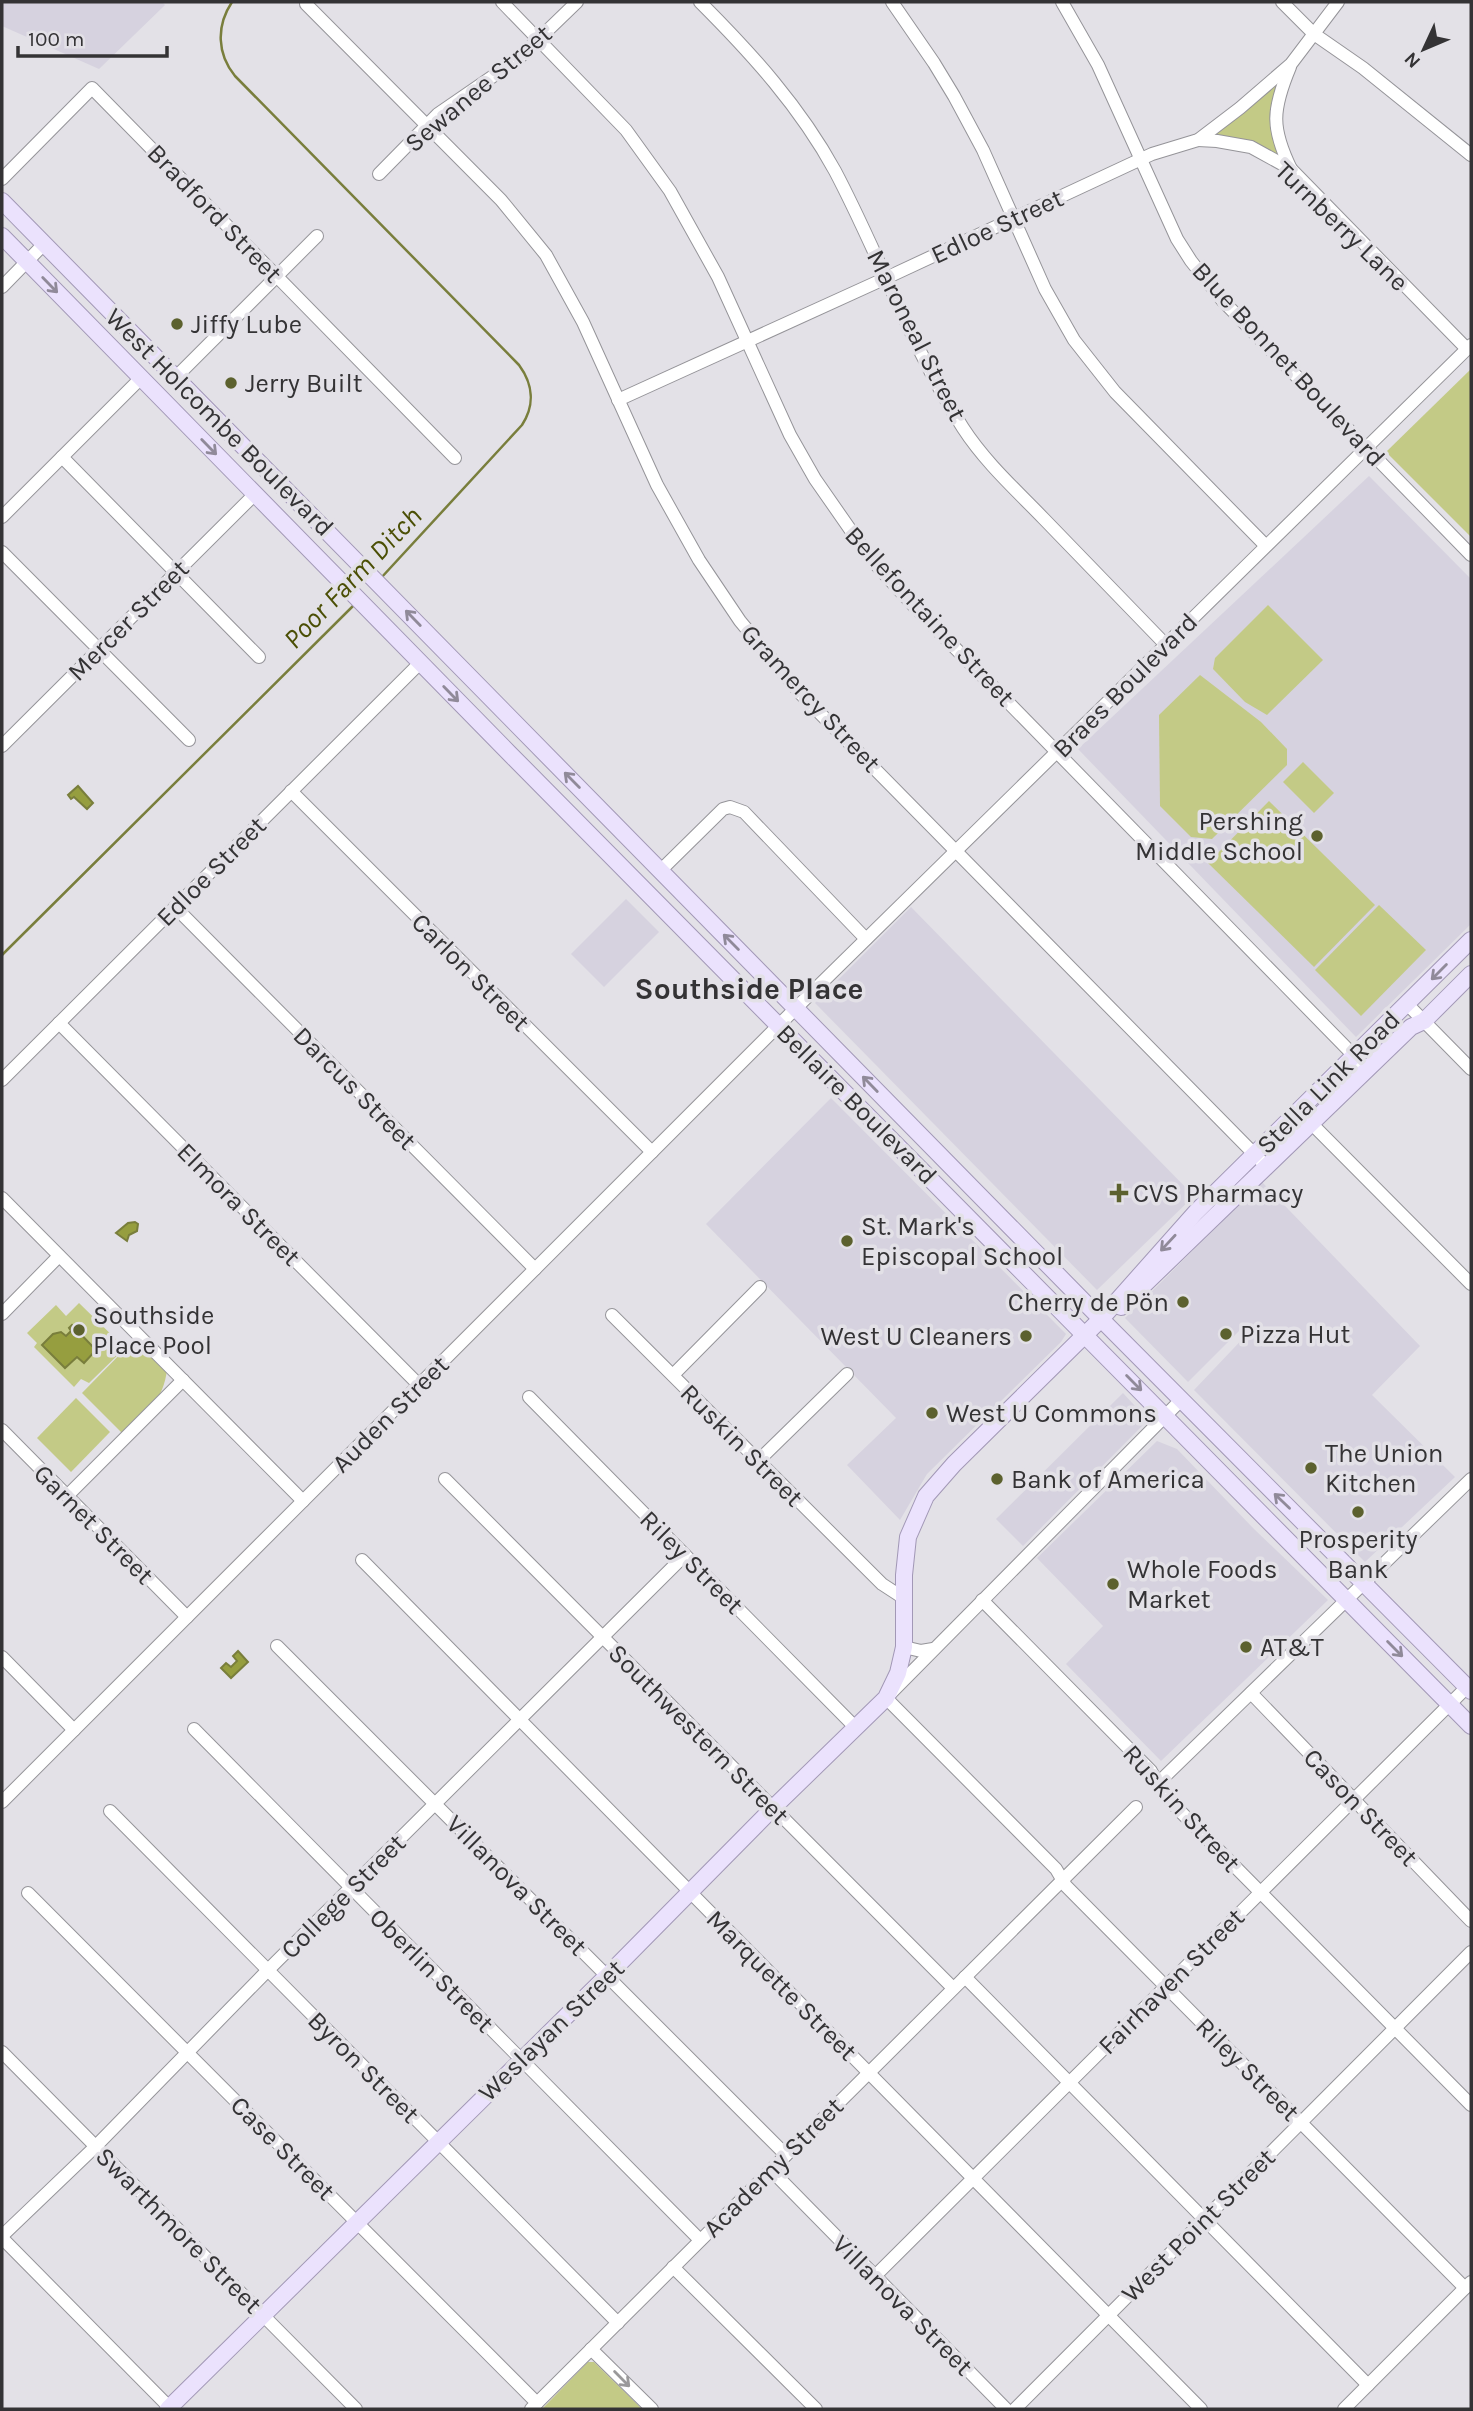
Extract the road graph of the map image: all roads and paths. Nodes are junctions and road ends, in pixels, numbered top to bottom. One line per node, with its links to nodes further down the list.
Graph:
1 (502, 2): 10 (street, Bellefontaine Street)
2 (577, 2): 10 (street, Sewanee Street)
3 (700, 2): 26 (street, Maroneal Street)
4 (892, 2): 20 (street)
5 (1062, 2): 15 (street, Blue Bonnet Boulevard)
6 (1282, 2): 9 (street)
7 (1338, 2): 9 (street, Edloe Street)
8 (306, 4): 12 (street, Gramercy Street)
9 (1314, 34): 11 (street, Edloe Street); 14 (street)
10 (538, 39): 12 (street, Sewanee Street); 28 (street, Bellefontaine Street)
11 (1291, 64): 13 (street, Edloe Street); 16 (street)
12 (426, 126): 17 (street, Sewanee Street); 32 (street, Gramercy Street)
13 (1198, 140): 15 (street, Edloe Street); 16 (street, Turnberry Lane)
14 (1471, 155)
15 (1141, 159): 20 (street, Edloe Street); 33 (street, Blue Bonnet Boulevard)
16 (1291, 169): 29 (street, Turnberry Lane)
17 (379, 174)
18 (2, 179): 25 (street, Bradford Street)
19 (2, 201): 23 (main road, West Holcombe Boulevard)
20 (1012, 218): 26 (street, Edloe Street); 39 (street)
21 (2, 236): 24 (main road, West Holcombe Boulevard)
22 (317, 236): 25 (street)
23 (44, 244): 24 (street); 30 (main road, West Holcombe Boulevard)
24 (27, 261): 27 (street); 31 (main road, West Holcombe Boulevard, one-way to 31)
25 (276, 276): 30 (street); 35 (street, Bradford Street)
26 (886, 278): 28 (street, Edloe Street); 44 (street, Maroneal Street)
27 (2, 287)
28 (746, 341): 32 (street, Edloe Street); 51 (street, Bellefontaine Street)
29 (1469, 347): 33 (street, Braes Boulevard)
30 (176, 377): 31 (main road); 36 (main road, West Holcombe Boulevard)
31 (141, 378): 34 (street); 37 (main road, West Holcombe Boulevard, one-way to 37)
32 (618, 400): 55 (street, Gramercy Street)
33 (1366, 448): 39 (street, Braes Boulevard); 41 (street, Blue Bonnet Boulevard)
34 (62, 457): 38 (street); 42 (street)
35 (455, 458)
36 (265, 469): 37 (main road); 43 (main road, West Holcombe Boulevard, one-way to 36)
37 (255, 494): 42 (street, Mercer Street); 47 (main road, West Holcombe Boulevard)
38 (2, 517)
39 (1265, 545): 44 (street, Braes Boulevard)
40 (2, 552): 45 (street)
41 (1471, 555)
42 (176, 572): 45 (street, Mercer Street); 46 (street)
43 (439, 644): 47 (main road); 48 (main road, Bellaire Boulevard)
44 (1166, 645): 51 (street, Braes Boulevard)
45 (99, 649): 49 (street); 50 (street, Mercer Street)
46 (259, 657)
47 (420, 663): 52 (main road, Bellaire Boulevard, one-way to 52); 53 (street, Edloe Street)
48 (527, 734): 52 (main road); 54 (main road, Bellaire Boulevard, one-way to 48)
49 (189, 740)
50 (2, 746)
51 (1057, 752): 55 (street, Braes Boulevard); 67 (street, Bellefontaine Street)
52 (509, 753): 56 (main road, Bellaire Boulevard)
53 (291, 791): 58 (street, Edloe Street); 75 (street, Carlon Street)
54 (632, 841): 56 (main road); 57 (main road, Bellaire Boulevard)
55 (958, 851): 59 (street, Braes Boulevard); 76 (street, Gramercy Street)
56 (614, 859): 66 (main road, Bellaire Boulevard)
57 (660, 871): 59 (street); 63 (main road, Bellaire Boulevard, one-way to 57)
58 (175, 908): 65 (street, Edloe Street); 84 (street, Darcus Street)
59 (866, 939): 63 (street, Braes Boulevard)
60 (1471, 940): 62 (main road, Stella Link Road, one-way to 62)
61 (1471, 975): 64 (main road, Stella Link Road)
62 (1407, 1004): 64 (street); 67 (main road, Stella Link Road)
63 (796, 1008): 66 (street, Braes Boulevard); 73 (main road, Bellaire Boulevard, one-way to 63)
64 (1424, 1021): 68 (main road, Stella Link Road); 69 (street)
65 (59, 1023): 70 (street, Edloe Street); 94 (street, Elmora Street)
66 (779, 1025): 74 (main road, Bellaire Boulevard); 75 (street, Auden Street)
67 (1355, 1057): 68 (street, Bellefontaine Street); 71 (main road, Stella Link Road)
68 (1367, 1069): 72 (main road, Stella Link Road)
69 (1471, 1069)
70 (2, 1080)
71 (1299, 1111): 72 (street); 76 (main road, Stella Link Road)
72 (1311, 1123): 77 (main road, Stella Link Road); 85 (street)
73 (913, 1128): 74 (main road); 81 (main road, Bellaire Boulevard)
74 (897, 1144): 82 (main road, Bellaire Boulevard)
75 (652, 1152): 84 (street, Auden Street)
76 (1255, 1154): 77 (street, Gramercy Street); 79 (main road, Stella Link Road)
77 (1268, 1167): 80 (main road, Stella Link Road)
78 (2, 1198): 83 (street)
79 (1196, 1212): 80 (main road); 89 (main road, Stella Link Road, one-way to 89)
80 (1208, 1225): 89 (main road, Stella Link Road)
81 (1023, 1240): 82 (main road); 89 (main road, Bellaire Boulevard)
82 (1008, 1255): 90 (main road, Bellaire Boulevard)
83 (60, 1256): 87 (street); 93 (street)
84 (535, 1269): 94 (street, Auden Street)
85 (1471, 1284)
86 (760, 1287): 92 (street)
87 (2, 1314)
88 (612, 1315): 92 (street, Ruskin Street)
89 (1101, 1319): 90 (main road, Stella Link Road); 96 (main road, Bellaire Boulevard)
90 (1086, 1334): 97 (main road, Bellaire Boulevard, one-way to 97); 107 (main road, Stella Link Road)
91 (847, 1374): 99 (street)
92 (673, 1375): 99 (street, Ruskin Street)
93 (183, 1380): 102 (street); 103 (street)
94 (419, 1385): 103 (street, Auden Street)
95 (529, 1397): 104 (street, Riley Street)
96 (1181, 1399): 97 (street, Weslayan Street); 106 (main road, Bellaire Boulevard, one-way to 96)
97 (1166, 1415): 108 (street, Weslayan Street); 109 (main road, Bellaire Boulevard)
98 (2, 1430): 102 (street, Garnet Street)
99 (758, 1461): 107 (street, Ruskin Street)
100 (445, 1479): 111 (street, Southwestern Street)
101 (1471, 1479): 106 (street)
102 (67, 1496): 110 (street, Garnet Street)
103 (303, 1501): 110 (street, Auden Street)
104 (685, 1555): 111 (street, College Street); 122 (street, Riley Street)
105 (362, 1560): 120 (street, Marquette Street)
106 (1365, 1584): 109 (street); 116 (main road, Bellaire Boulevard)
107 (905, 1599): 113 (main road, Stella Link Road)
108 (982, 1600): 114 (street, Weslayan Street); 125 (street, Ruskin Street)
109 (1347, 1601): 117 (street); 119 (main road, Bellaire Boulevard, one-way to 119)
110 (187, 1617): 124 (street, Auden Street)
111 (603, 1637): 120 (street, College Street); 130 (street, Southwestern Street)
112 (277, 1646): 128 (street, Villanova Street)
113 (904, 1647): 114 (street); 118 (main road, Stella Link Road)
114 (933, 1649): 118 (street, Weslayan Street)
115 (2, 1657): 124 (street)
116 (1469, 1689): 119 (street, Fairhaven Street)
117 (1251, 1693): 125 (street); 126 (street, Cason Street)
118 (886, 1698): 122 (main road, Weslayan Street); 132 (street, Riley Street)
119 (1450, 1704): 121 (main road, Bellaire Boulevard); 126 (street, Fairhaven Street)
120 (520, 1720): 128 (street, College Street); 134 (street, Marquette Street)
121 (1471, 1726)
122 (855, 1727): 130 (main road, Weslayan Street)
123 (194, 1729): 133 (street, Oberlin Street)
124 (74, 1730): 127 (street, Auden Street)
125 (1158, 1783): 136 (street, Ruskin Street)
126 (1352, 1800): 136 (street, Fairhaven Street); 137 (street, Cason Street)
127 (2, 1802)
128 (436, 1804): 133 (street, College Street); 140 (street, Villanova Street)
129 (1136, 1807): 132 (street, Academy Street)
130 (773, 1808): 134 (main road, Weslayan Street); 143 (street, Southwestern Street)
131 (110, 1811): 139 (street, Byron Street)
132 (1063, 1879): 141 (street, Academy Street); 142 (street, Riley Street)
133 (352, 1888): 139 (street, College Street); 147 (street, Oberlin Street)
134 (690, 1892): 140 (main road, Weslayan Street); 148 (street, Marquette Street)
135 (28, 1893): 146 (street, Case Street)
136 (1260, 1893): 142 (street, Fairhaven Street); 144 (street, Ruskin Street)
137 (1471, 1921)
138 (1471, 1952): 144 (street, West Point Street)
139 (268, 1970): 146 (street, College Street); 152 (street, Byron Street)
140 (607, 1976): 147 (main road, Weslayan Street); 154 (street, Villanova Street)
141 (965, 1977): 143 (street, Academy Street); 149 (street)
142 (1166, 1987): 149 (street, Fairhaven Street); 151 (street, Riley Street)
143 (953, 1988): 148 (street, Academy Street)
144 (1395, 2028): 150 (street, Ruskin Street); 151 (street, West Point Street)
145 (2, 2052): 153 (street, Swarthmore Street)
146 (187, 2052): 153 (street, College Street); 158 (street, Case Street)
147 (520, 2059): 152 (main road, Weslayan Street); 160 (street, Oberlin Street)
148 (868, 2073): 154 (street, Academy Street); 156 (street, Marquette Street)
149 (1070, 2083): 156 (street, Fairhaven Street); 157 (street)
150 (1471, 2105)
151 (1301, 2123): 157 (street, West Point Street); 163 (street, Riley Street)
152 (437, 2141): 158 (main road, Weslayan Street); 166 (street, Byron Street)
153 (96, 2146): 159 (street, College Street); 164 (street, Swarthmore Street)
154 (786, 2155): 155 (street, Academy Street)
155 (771, 2170): 160 (street, Academy Street); 162 (street, Villanova Street)
156 (973, 2179): 162 (street, Fairhaven Street); 165 (street, Marquette Street)
157 (1205, 2219): 165 (street, West Point Street); 168 (street)
158 (356, 2222): 164 (main road, Weslayan Street); 169 (street, Case Street)
159 (2, 2237): 170 (street)
160 (700, 2240): 161 (street, Academy Street)
161 (673, 2267): 166 (street, Academy Street); 173 (street)
162 (875, 2276): 174 (street, Villanova Street)
163 (1468, 2285): 168 (street)
164 (263, 2315): 170 (main road, Weslayan Street); 171 (street, Swarthmore Street)
165 (1108, 2315): 175 (street, West Point Street); 176 (street, Marquette Street)
166 (618, 2323): 167 (street, Academy Street)
167 (591, 2349): 169 (street, Academy Street); 172 (street, one-way to 172)
168 (1368, 2385): 177 (street)
169 (534, 2406)
170 (170, 2409)
171 (356, 2409)
172 (652, 2409)
173 (816, 2409)
174 (1006, 2409)
175 (1015, 2409)
176 (1201, 2409)
177 (1343, 2409)

